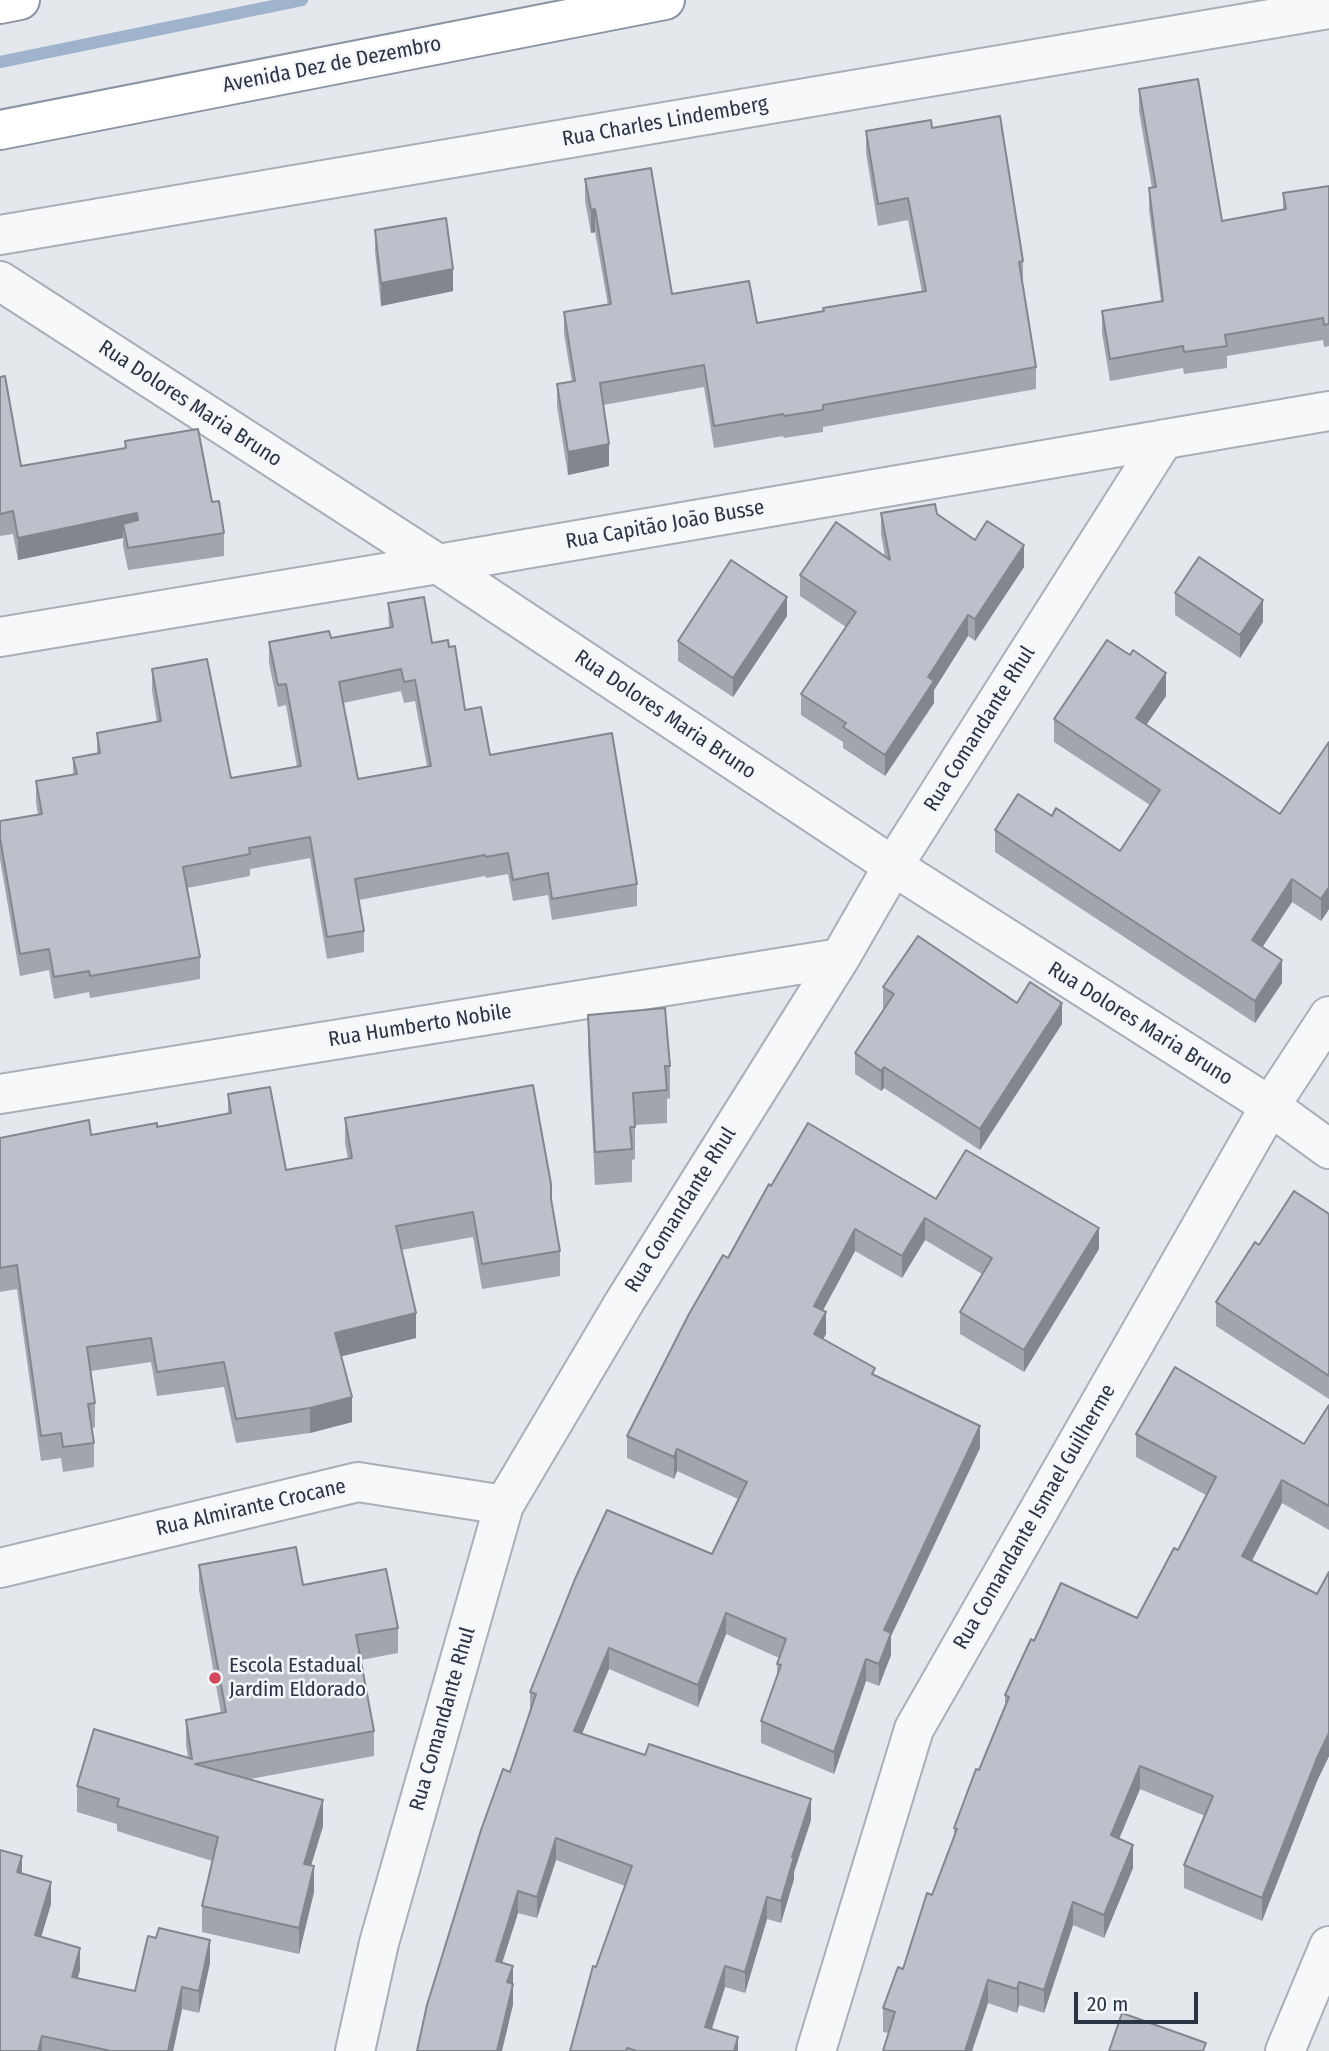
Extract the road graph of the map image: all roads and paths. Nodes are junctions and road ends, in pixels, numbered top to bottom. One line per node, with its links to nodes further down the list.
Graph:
1 (20, 0): 3 (highway)
2 (665, 0): 5 (highway, Avenida Dez de Dezembro)
3 (0, 4)
4 (1329, 9): 6 (street, Rua Charles Lindemberg)
5 (0, 130)
6 (0, 235)
7 (0, 281): 10 (street, Rua Dolores Maria Bruno)
8 (1329, 411): 9 (street, Rua Capitão João Busse)
9 (1164, 439): 10 (street, Rua Capitão João Busse); 12 (street, Rua Comandante Rhul)
10 (438, 565): 11 (street, Rua Capitão João Busse); 12 (street, Rua Dolores Maria Bruno)
11 (0, 637)
12 (893, 866): 13 (street, Rua Comandante Rhul); 16 (street, Rua Dolores Maria Bruno)
13 (840, 958): 15 (street, Rua Humberto Nobile); 18 (street, Rua Comandante Rhul)
14 (1329, 1016): 16 (street, Rua Comandante Ismael Guilherme)
15 (0, 1094)
16 (1269, 1106): 17 (street, Rua Dolores Maria Bruno); 22 (street, Rua Comandante Ismael Guilherme)
17 (1329, 1149)
18 (505, 1505): 19 (street, Rua Almirante Crocane); 21 (street, Rua Comandante Rhul)
19 (0, 1568)
20 (1329, 1946): 23 (street)
21 (355, 2051)
22 (816, 2051)
23 (1285, 2051)

